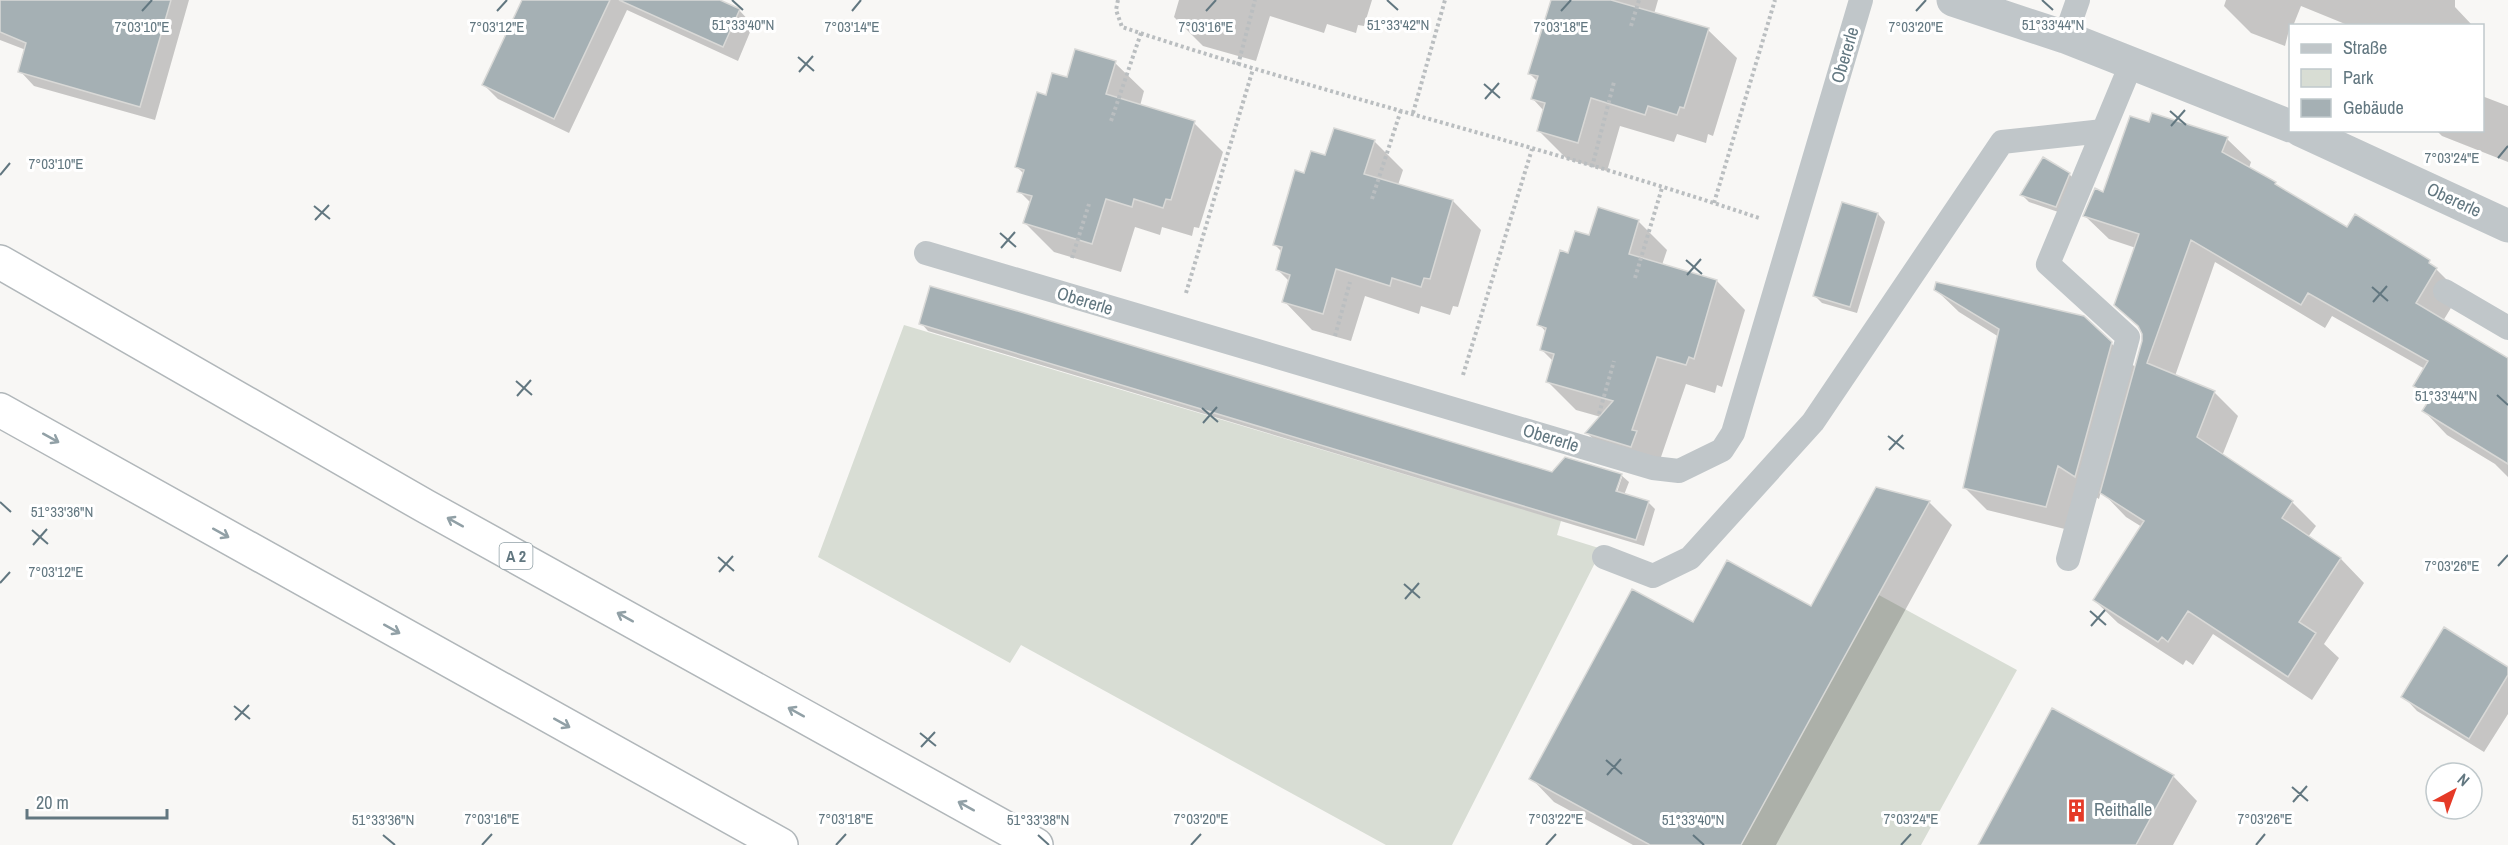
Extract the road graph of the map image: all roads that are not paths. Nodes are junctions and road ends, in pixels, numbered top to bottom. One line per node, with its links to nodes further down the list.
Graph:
1 (1861, 0): 10 (lane, Obererle)
2 (1953, 0): 4 (street)
3 (2078, 0): 4 (lane)
4 (2065, 37): 5 (street)
5 (2132, 62): 6 (street); 7 (lane)
6 (2289, 126)
7 (2103, 130): 15 (lane); 16 (lane)
8 (2304, 132): 9 (street, Obererle)
9 (2508, 226)
10 (926, 253)
11 (0, 262): 18 (highway, A 2, one-way to 11)
12 (2445, 291): 13 (lane)
13 (2508, 328)
14 (0, 410): 17 (highway, one-way to 17)
15 (1604, 557)
16 (2068, 559)
17 (781, 845)
18 (1036, 845)

